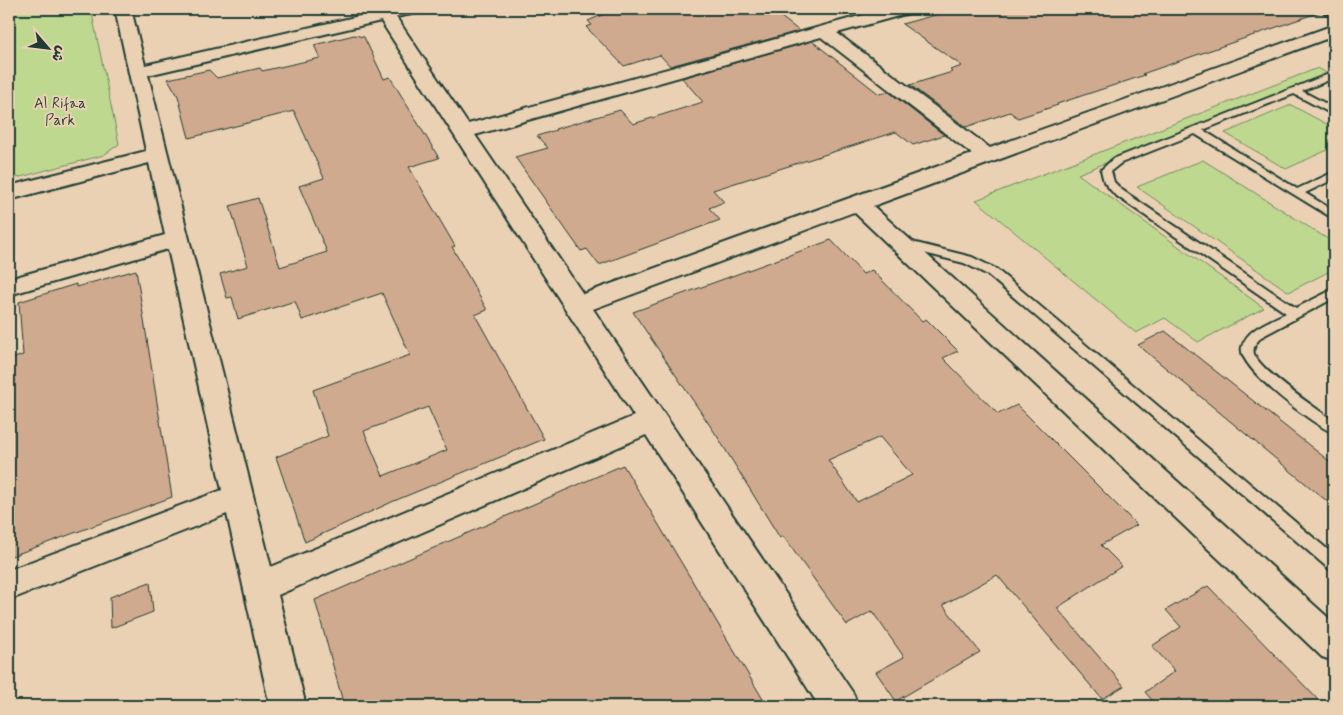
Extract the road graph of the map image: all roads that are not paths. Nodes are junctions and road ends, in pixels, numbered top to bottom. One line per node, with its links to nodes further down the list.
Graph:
1 (123, 9): 9 (street)
2 (410, 9): 6 (street)
3 (903, 9): 8 (street)
4 (1331, 9): 5 (street)
5 (1334, 10)
6 (386, 14): 9 (street); 14 (street)
7 (1334, 30): 16 (street)
8 (824, 31): 14 (street); 16 (street)
9 (138, 72): 15 (street)
10 (1334, 75): 11 (lane)
11 (1296, 91): 12 (lane); 13 (lane)
12 (1334, 112)
13 (1197, 131): 19 (lane); 27 (lane)
14 (463, 132): 26 (street)
15 (158, 154): 18 (street); 22 (street)
16 (988, 156): 20 (street)
17 (1334, 176): 19 (lane)
18 (9, 192)
19 (1297, 193): 21 (lane)
20 (857, 204): 23 (street); 26 (street)
21 (1334, 216)
22 (178, 239): 24 (street); 30 (street)
23 (901, 244): 31 (lane); 34 (street)
24 (9, 288)
25 (1334, 293): 27 (lane)
26 (576, 305): 28 (street)
27 (1295, 313): 29 (lane)
28 (652, 420): 33 (street); 36 (street)
29 (1334, 428)
30 (238, 498): 32 (street); 33 (street)
31 (1334, 564)
32 (9, 585)
33 (260, 587): 35 (street)
34 (1334, 645)
35 (288, 706)
36 (840, 706)

